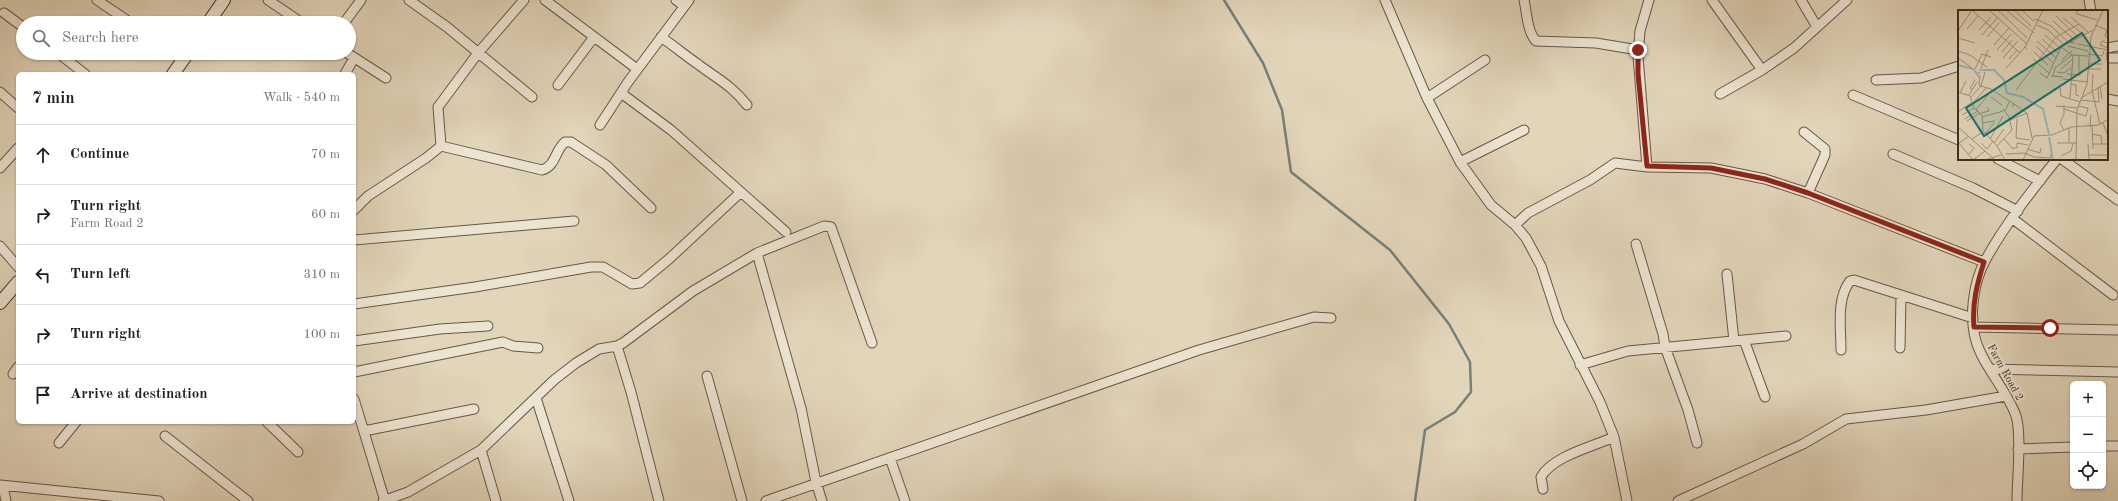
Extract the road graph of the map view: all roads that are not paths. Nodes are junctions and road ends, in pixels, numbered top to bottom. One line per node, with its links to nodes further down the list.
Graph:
1 (97, 0): 19 (street)
2 (224, 0): 20 (main road)
3 (268, 0): 21 (street)
4 (361, 0): 22 (street)
5 (409, 0): 30 (street)
6 (524, 0): 30 (street)
7 (545, 0): 25 (street)
8 (676, 0): 16 (street)
9 (1385, 0): 50 (street)
10 (1524, 0): 29 (street)
11 (1649, 0): 29 (street)
12 (1712, 0): 38 (street)
13 (1801, 0): 24 (street)
14 (1847, 0): 24 (street)
15 (2089, 0): 17 (street)
16 (687, 3): 26 (street)
17 (2091, 10)
18 (4, 12): 23 (street)
19 (121, 16)
20 (213, 16)
21 (292, 16)
22 (349, 16)
23 (16, 21)
24 (1817, 26): 38 (street)
25 (594, 37): 37 (street); 44 (street)
26 (661, 37): 37 (street); 53 (street)
27 (2118, 46): 28 (street)
28 (2108, 48)
29 (1638, 50): 66 (street)
30 (478, 53): 49 (street); 59 (street)
31 (67, 60): 39 (street)
32 (180, 60): 40 (main road)
33 (349, 60): 41 (street)
34 (356, 60): 42 (street)
35 (1485, 60): 50 (street)
36 (1958, 66): 43 (street)
37 (637, 69): 46 (street)
38 (1762, 70): 47 (street)
39 (82, 72)
40 (174, 72)
41 (346, 72)
42 (386, 78)
43 (1876, 80)
44 (558, 85)
45 (0, 92): 54 (street)
46 (621, 93): 55 (street); 69 (street)
47 (1720, 94)
48 (1853, 95): 58 (street)
49 (532, 96)
50 (1427, 98): 65 (street)
51 (2108, 99): 52 (street)
52 (2118, 101)
53 (747, 105)
54 (16, 106)
55 (600, 125)
56 (1524, 130): 65 (street)
57 (1804, 132): 70 (street)
58 (1958, 140)
59 (441, 146): 72 (street); 73 (street)
60 (16, 150): 67 (street)
61 (1893, 154): 74 (street)
62 (2000, 160): 68 (street)
63 (2056, 160): 68 (street, Farm Road 2)
64 (2063, 160): 71 (street)
65 (1460, 162): 77 (street)
66 (1647, 166): 70 (street); 77 (street)
67 (0, 168)
68 (2040, 181): 74 (street, Farm Road 2)
69 (741, 192): 78 (street); 90 (street)
70 (1808, 193): 83 (street)
71 (2118, 200)
72 (356, 208)
73 (651, 208)
74 (2018, 211): 75 (street, Farm Road 2)
75 (2013, 219): 83 (street, Farm Road 2); 88 (street)
76 (574, 221): 79 (street)
77 (1515, 225): 105 (street)
78 (786, 232)
79 (356, 240)
80 (1636, 244): 101 (street)
81 (0, 246): 84 (street)
82 (757, 253): 99 (street); 100 (street); 129 (street)
83 (1984, 262): 92 (street, Farm Road 2)
84 (16, 264)
85 (1727, 274): 98 (street)
86 (16, 284): 89 (main road)
87 (1901, 295): 92 (street); 103 (street); 104 (street)
88 (2113, 295)
89 (0, 303)
90 (356, 304)
91 (1331, 318): 128 (street)
92 (1974, 322): 94 (street); 106 (street, Farm Road 2)
93 (488, 326): 97 (street)
94 (2118, 330)
95 (1786, 336): 96 (street)
96 (1744, 340): 98 (street); 111 (street)
97 (356, 341)
98 (1734, 341): 101 (street)
99 (872, 343)
100 (617, 346): 112 (street); 141 (street)
101 (1665, 347): 105 (street); 120 (street)
102 (538, 348): 107 (street)
103 (1900, 348)
104 (1841, 350)
105 (1580, 365): 119 (street)
106 (1990, 369): 108 (street); 110 (street, Farm Road 2)
107 (356, 372)
108 (2118, 372)
109 (707, 376): 142 (street)
110 (2006, 396): 125 (street, Farm Road 2); 147 (street)
111 (1765, 397)
112 (536, 398): 126 (street); 140 (street)
113 (356, 405): 117 (street)
114 (474, 409): 117 (street)
115 (74, 424): 121 (street)
116 (269, 424): 127 (street)
117 (364, 431): 137 (street)
118 (165, 436): 136 (street)
119 (1614, 437): 131 (street); 146 (street)
120 (1697, 443)
121 (59, 444)
122 (2106, 446): 123 (street)
123 (2118, 446)
124 (2070, 447): 125 (street)
125 (2018, 449): 148 (street, Farm Road 2)
126 (481, 450): 132 (street); 139 (street)
127 (298, 452)
128 (890, 458): 129 (street); 145 (street)
129 (816, 482): 143 (street); 144 (street)
130 (1, 485): 133 (street); 134 (street)
131 (1543, 489)
132 (408, 492): 137 (street); 138 (street)
133 (87, 498): 135 (street)
134 (6, 501)
135 (159, 501)
136 (248, 501)
137 (384, 501)
138 (411, 501)
139 (496, 501)
140 (569, 501)
141 (659, 501)
142 (742, 501)
143 (766, 501)
144 (822, 501)
145 (905, 501)
146 (1627, 501)
147 (1678, 501)
148 (2017, 501)

